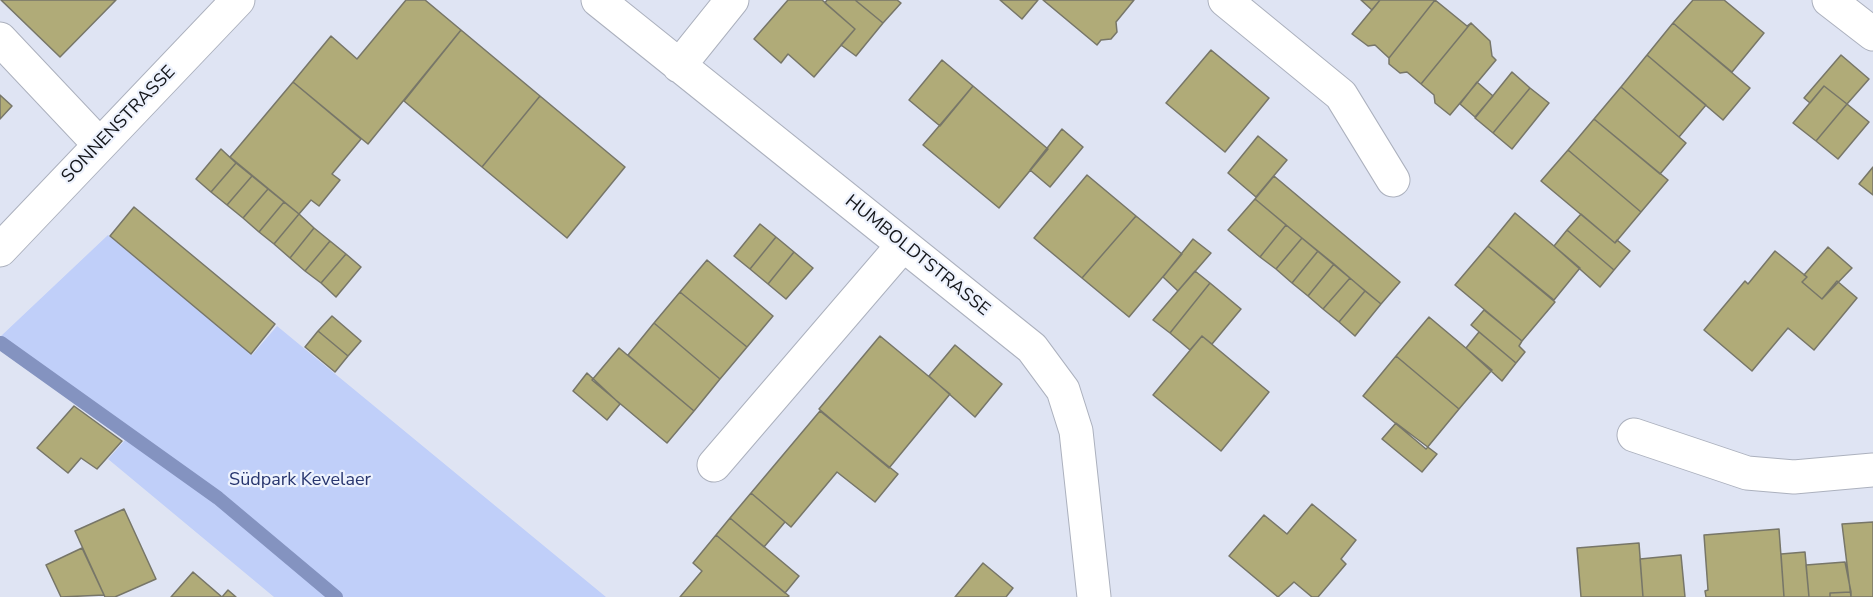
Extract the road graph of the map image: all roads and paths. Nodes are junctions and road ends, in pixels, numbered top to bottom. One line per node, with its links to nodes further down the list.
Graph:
1 (238, 0): 9 (street, SONNENSTRASSE)
2 (598, 0): 8 (street, HUMBOLDTSTRASSE)
3 (732, 0): 8 (street)
4 (1225, 0): 10 (street)
5 (1829, 0): 6 (street)
6 (1873, 34)
7 (0, 39): 9 (street)
8 (679, 66): 11 (street, HUMBOLDTSTRASSE)
9 (99, 144): 12 (street, SONNENSTRASSE)
10 (1393, 180)
11 (903, 245): 14 (street); 16 (street, HUMBOLDTSTRASSE)
12 (0, 250)
13 (1634, 435): 15 (street)
14 (714, 465)
15 (1873, 470)
16 (1094, 597)

